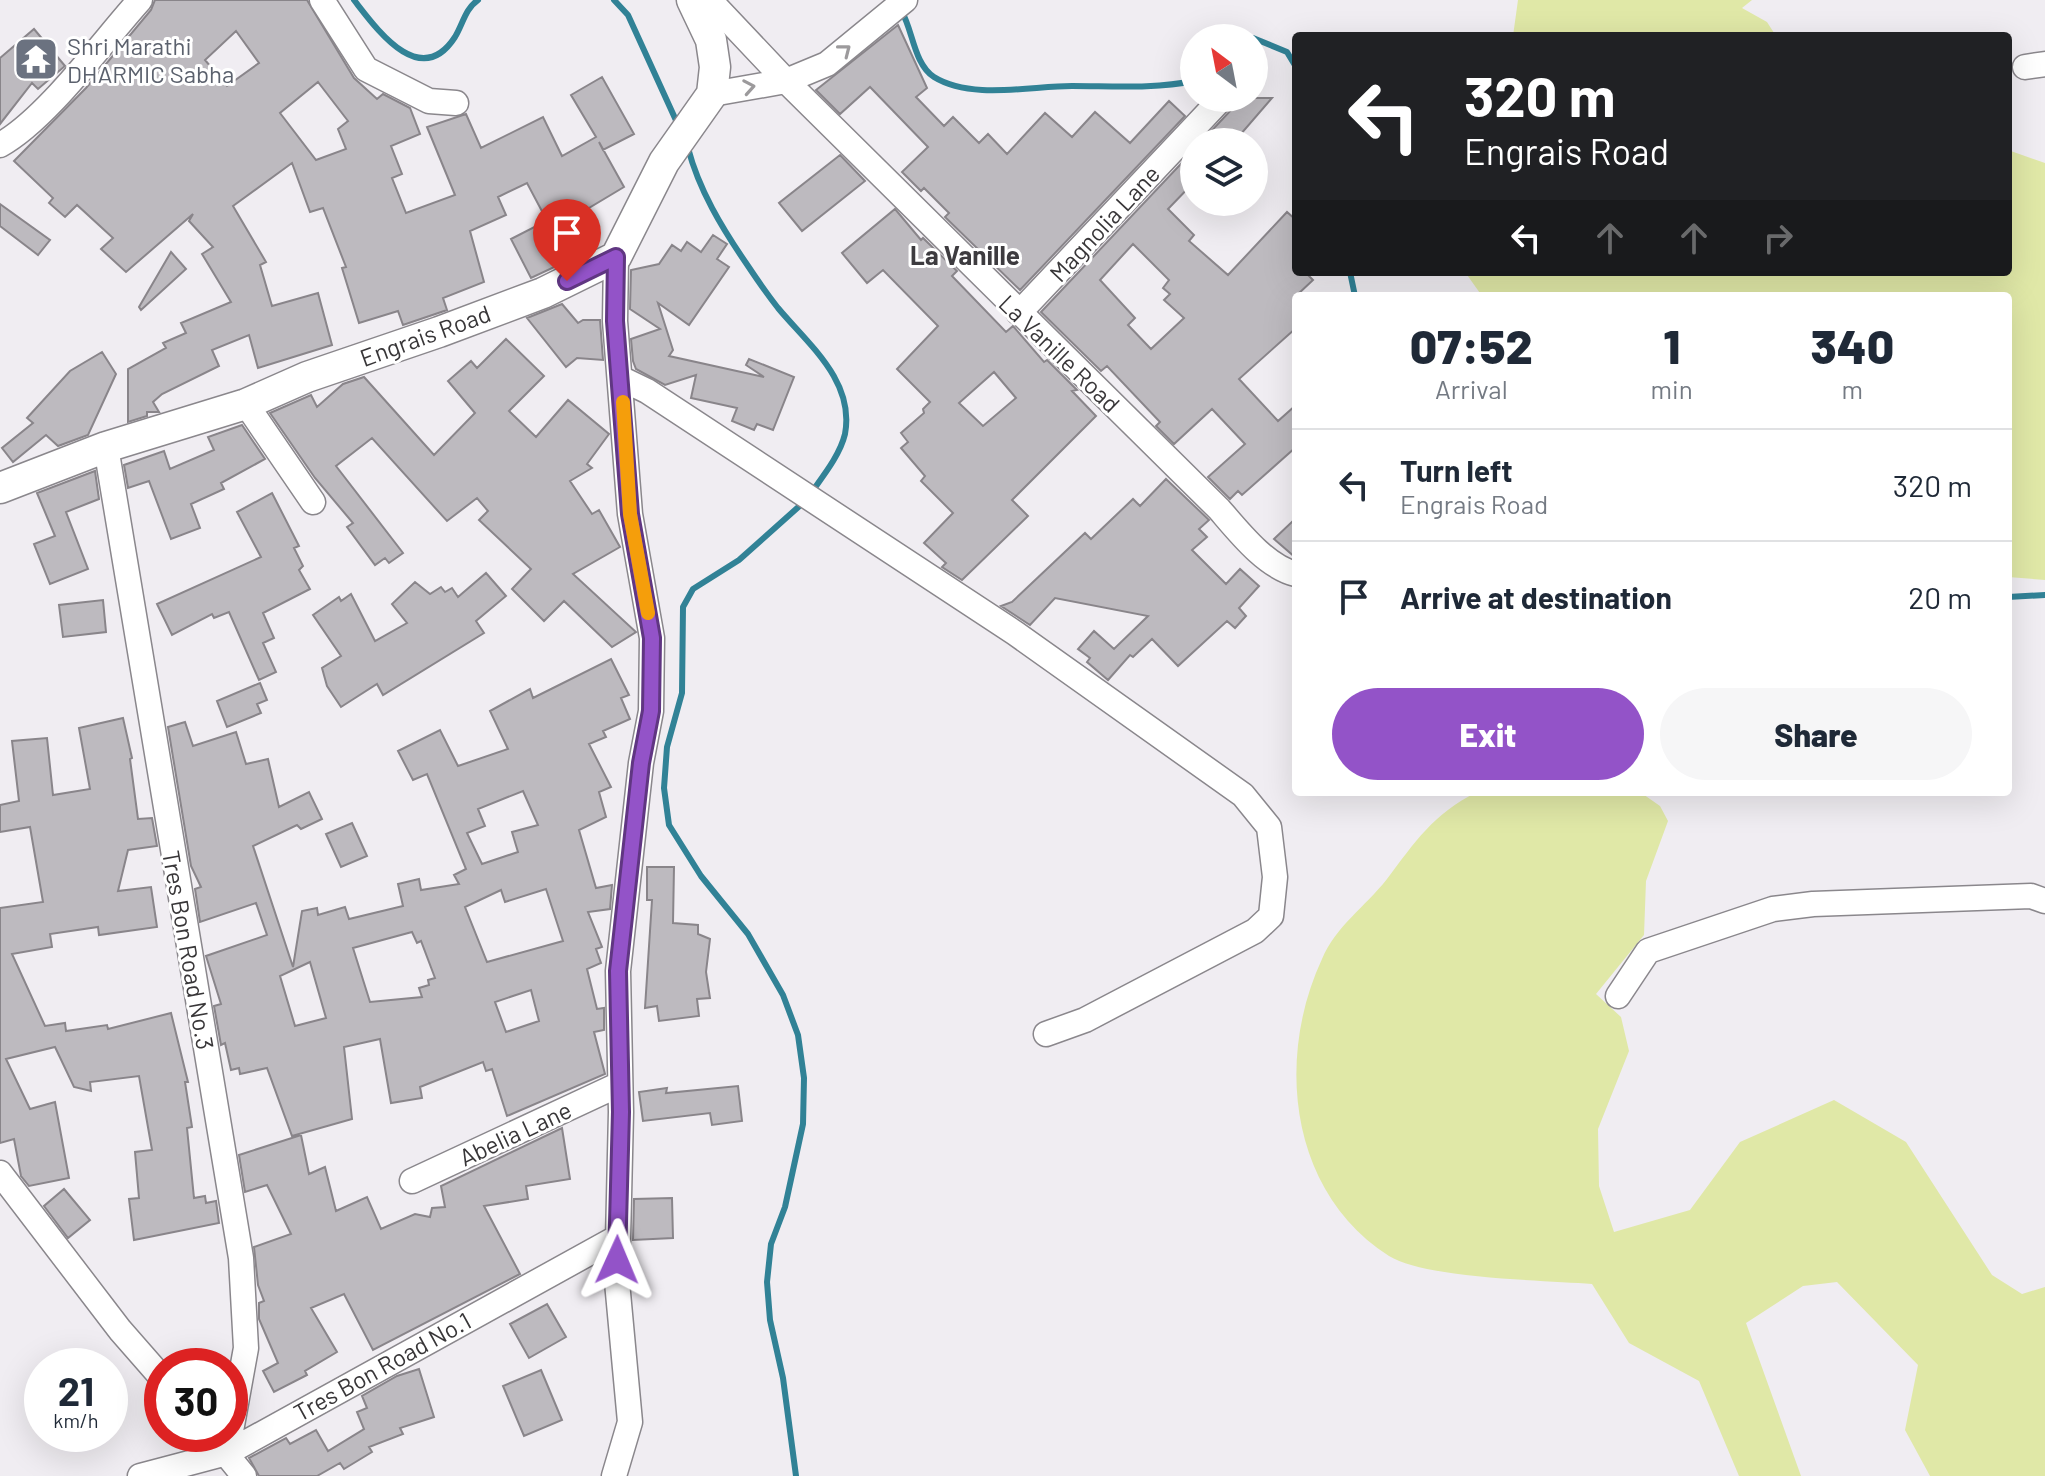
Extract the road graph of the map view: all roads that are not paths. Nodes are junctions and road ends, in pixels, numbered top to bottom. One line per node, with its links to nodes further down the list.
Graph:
1 (140, 0): 9 (street)
2 (322, 0): 6 (street)
3 (905, 0): 5 (street, one-way to 3)
4 (698, 3): 5 (street, La Vanille Road); 7 (street)
5 (786, 81): 7 (street, one-way to 5); 11 (street, La Vanille Road)
6 (456, 103)
7 (707, 103): 10 (street)
8 (1209, 112): 11 (street, Magnolia Lane)
9 (0, 145)
10 (616, 257): 12 (street); 13 (street, Engrais Road)
11 (1019, 313): 17 (street, La Vanille Road)
12 (620, 378): 20 (street); 21 (street)
13 (246, 404): 14 (street, Engrais Road); 16 (street)
14 (106, 447): 15 (street, Engrais Road); 26 (street, Tres Bon Road No.3)
15 (0, 488)
16 (313, 502)
17 (1292, 578)
18 (2045, 901): 19 (street)
19 (1618, 996)
20 (1046, 1034)
21 (618, 1085): 23 (street, Abelia Lane); 24 (street)
22 (0, 1173): 25 (street)
23 (412, 1181)
24 (618, 1237): 26 (street, Tres Bon Road No.1); 29 (street)
25 (144, 1357)
26 (227, 1453): 27 (street, Tres Bon Road No.1); 28 (street)
27 (140, 1476)
28 (244, 1476)
29 (614, 1476)

